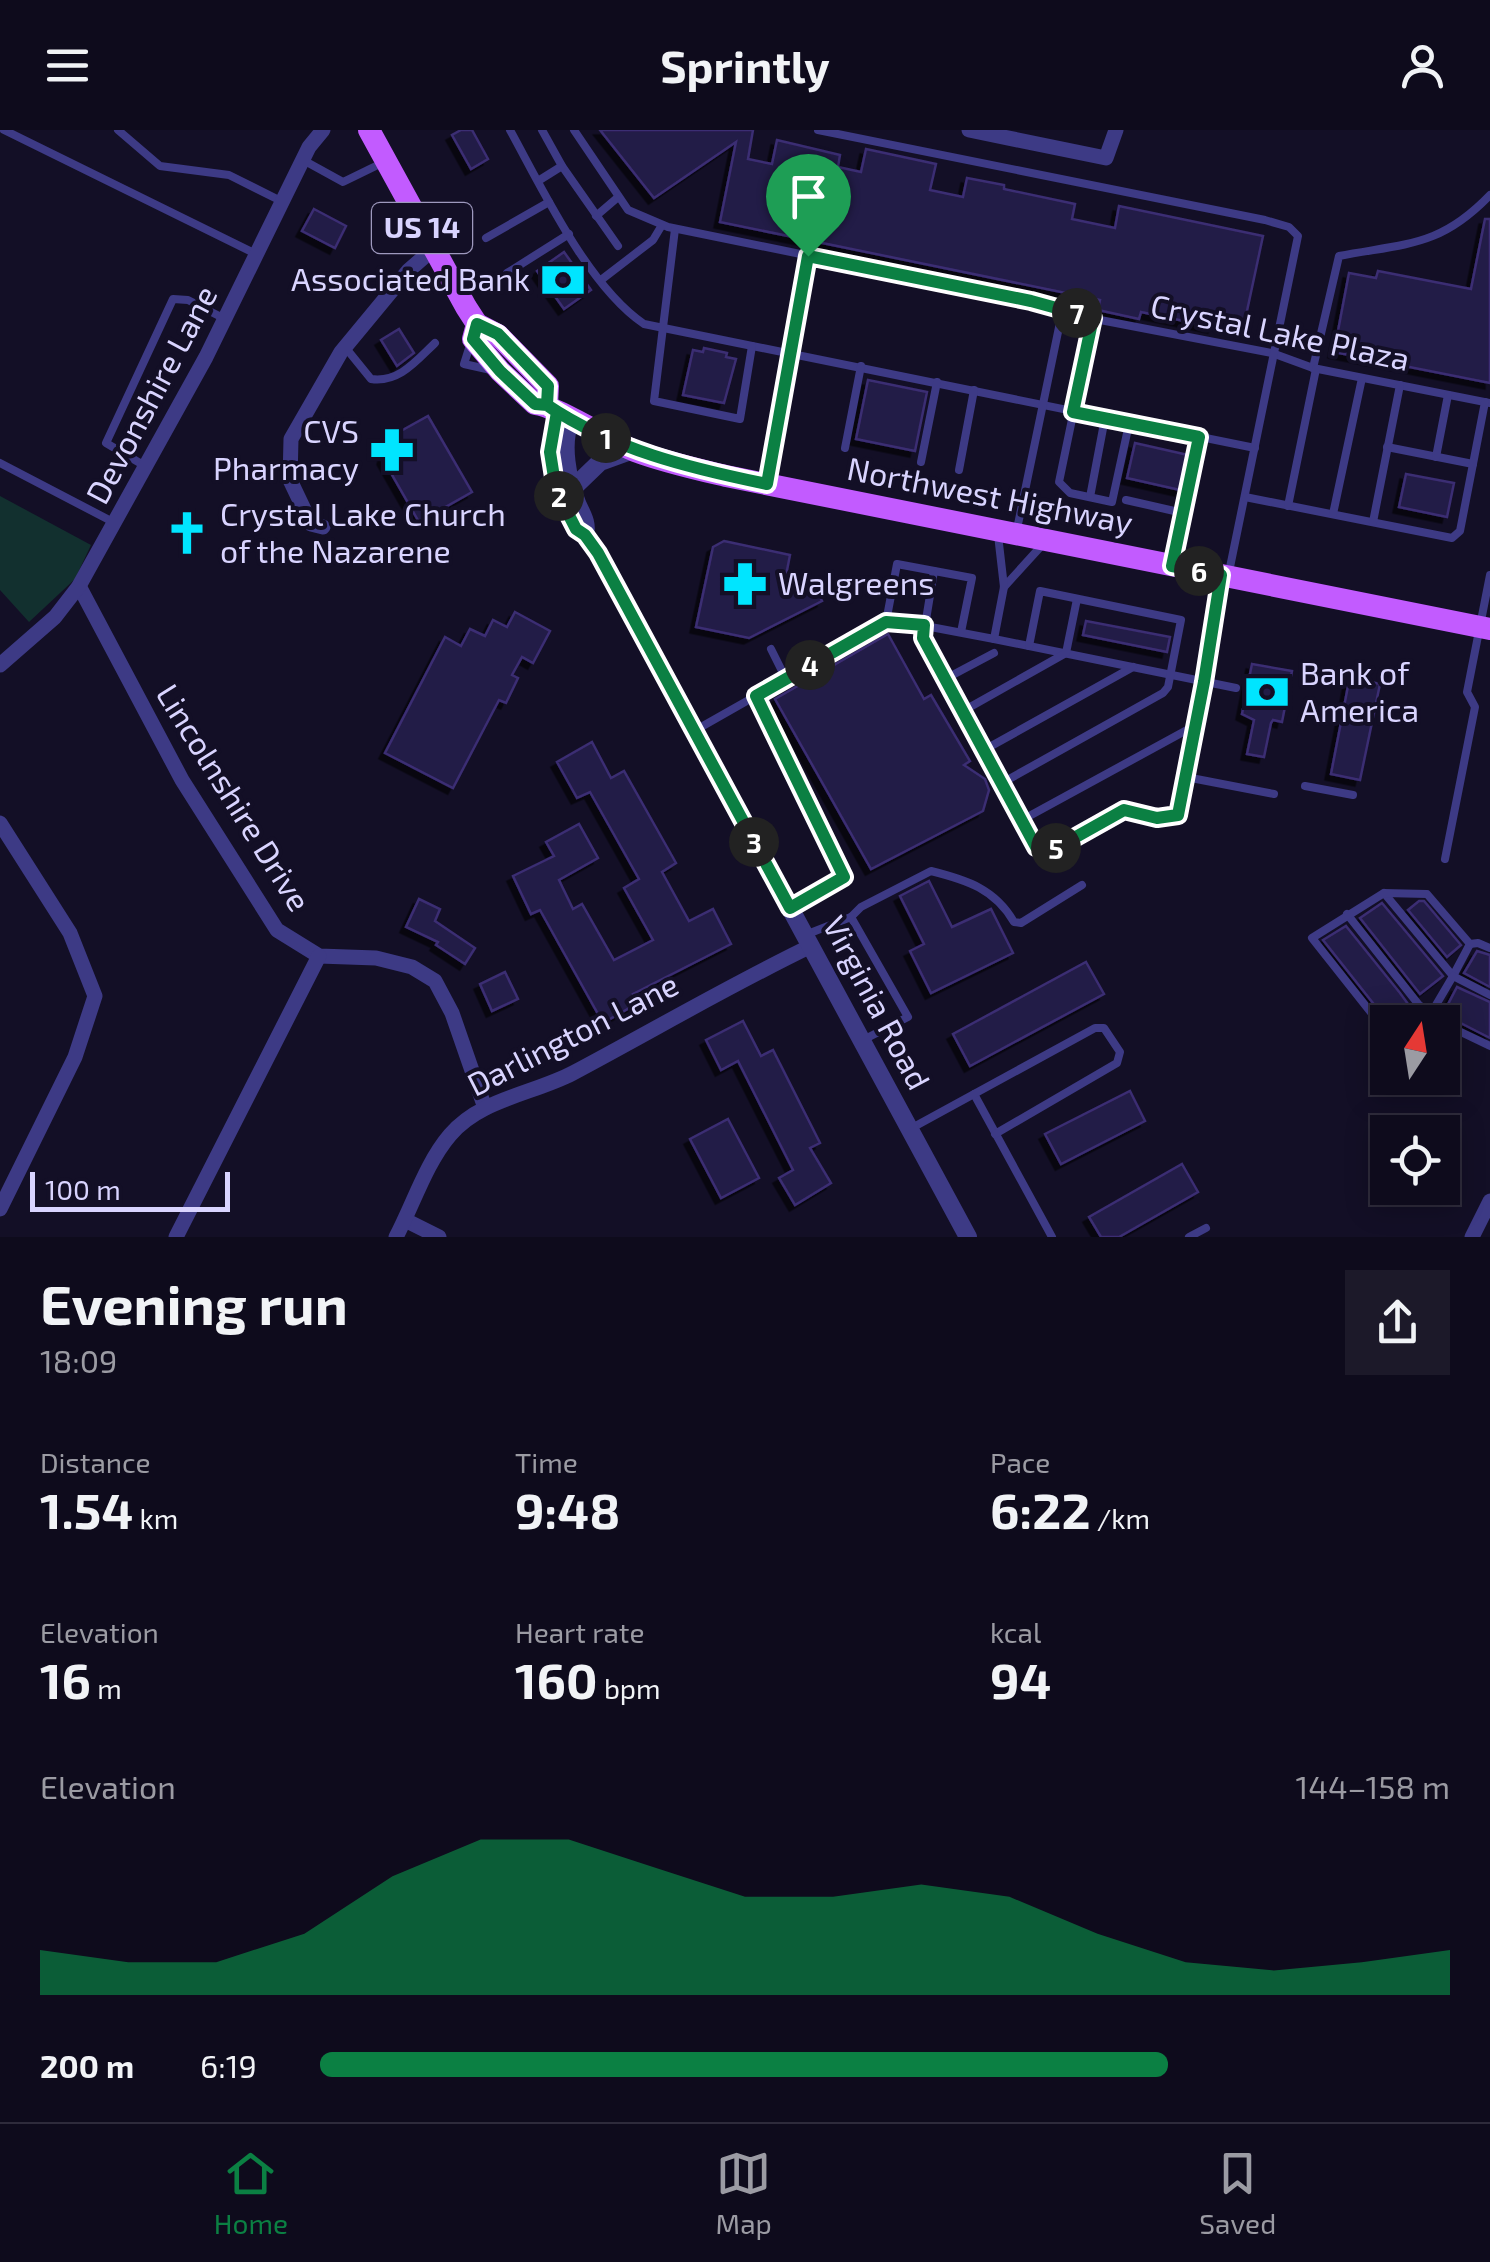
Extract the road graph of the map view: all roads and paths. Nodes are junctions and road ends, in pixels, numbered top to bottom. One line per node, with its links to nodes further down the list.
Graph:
1 (4, 130): 26 (lane)
2 (118, 130): 17 (lane)
3 (323, 130): 11 (street, Devonshire Lane)
4 (369, 130): 12 (main road, Northwest Highway / US 14)
5 (510, 130): 14 (lane)
6 (542, 130): 13 (lane)
7 (574, 130): 16 (lane, Crystal Lake Plaza)
8 (818, 130): 39 (lane)
9 (969, 130): 10 (street)
10 (1116, 130)
11 (303, 160): 12 (lane); 17 (street, Devonshire Lane)
12 (386, 160): 25 (main road, Northwest Highway / US 14)
13 (562, 166): 14 (lane); 19 (lane)
14 (538, 182): 18 (lane)
15 (1490, 195): 41 (lane)
16 (617, 198): 19 (lane); 20 (lane, Crystal Lake Plaza)
17 (283, 202): 26 (street, Devonshire Lane)
18 (549, 202): 22 (lane); 23 (lane)
19 (596, 216): 24 (lane)
20 (662, 225): 21 (lane, Crystal Lake Plaza); 29 (lane)
21 (676, 229): 27 (lane, Crystal Lake Plaza); 33 (lane)
22 (570, 234): 28 (lane); 29 (lane)
23 (486, 238)
24 (618, 246)
25 (433, 249): 34 (main road, Northwest Highway / US 14); 36 (street)
26 (257, 255): 32 (street, Devonshire Lane)
27 (808, 256): 30 (lane, Crystal Lake Plaza); 38 (lane)
28 (507, 273)
29 (601, 280): 33 (lane)
30 (1063, 308): 31 (lane, Crystal Lake Plaza); 48 (lane)
31 (1093, 318): 39 (lane, Crystal Lake Plaza); 50 (lane)
32 (225, 319): 62 (street, Devonshire Lane); 62 (lane)
33 (661, 328): 37 (lane); 37 (lane)
34 (475, 331): 49 (main road, Northwest Highway / US 14); 49 (main road, Northwest Highway / US 14)
35 (434, 343): 36 (lane)
36 (345, 346): 74 (street)
37 (752, 346): 38 (lane)
38 (790, 352): 40 (lane); 64 (lane)
39 (1272, 353): 41 (lane, Crystal Lake Plaza); 56 (lane)
40 (862, 366): 43 (lane); 55 (lane)
41 (1315, 369): 42 (lane, Crystal Lake Plaza); 69 (lane)
42 (1362, 378): 44 (lane, Crystal Lake Plaza); 71 (lane)
43 (937, 382): 45 (lane); 59 (lane)
44 (1400, 386): 46 (lane, Crystal Lake Plaza); 54 (lane)
45 (974, 390): 48 (lane); 63 (lane)
46 (1448, 395): 47 (lane, Crystal Lake Plaza); 58 (lane)
47 (1488, 403): 61 (lane)
48 (1041, 405): 50 (lane); 75 (lane)
49 (558, 412): 57 (main road, Northwest Highway / US 14); 65 (street, Virginia Road); 76 (street, Virginia Road)
50 (1073, 412): 51 (lane); 67 (lane)
51 (1106, 418): 52 (lane); 67 (lane)
52 (1130, 424): 53 (lane); 67 (lane)
53 (1199, 437): 56 (lane); 70 (lane)
54 (1387, 447): 58 (lane); 72 (lane)
55 (845, 448)
56 (1255, 448): 66 (lane)
57 (633, 450): 64 (main road, Northwest Highway / US 14); 65 (street)
58 (1436, 457): 61 (lane)
59 (921, 462)
60 (0, 463): 73 (lane)
61 (1473, 464): 72 (lane)
62 (147, 467): 73 (street, Devonshire Lane)
63 (960, 470)
64 (767, 484): 75 (main road, Northwest Highway / US 14)
65 (573, 488): 76 (street, Virginia Road)
66 (1244, 497): 69 (lane); 81 (lane)
67 (1090, 498)
68 (1126, 500): 70 (lane)
69 (1288, 506): 71 (lane)
70 (1183, 513): 78 (lane)
71 (1333, 514): 72 (lane)
72 (1372, 522)
73 (115, 524): 82 (street, Devonshire Lane)
74 (323, 527)
75 (1007, 532): 77 (main road, Northwest Highway / US 14); 83 (lane)
76 (585, 535): 104 (street, Virginia Road)
77 (1046, 540): 78 (main road, Northwest Highway / US 14); 83 (lane)
78 (1172, 566): 81 (main road, Northwest Highway / US 14)
79 (934, 571): 85 (lane); 86 (lane); 88 (lane)
80 (1490, 575): 87 (lane)
81 (1225, 576): 87 (main road, Northwest Highway / US 14); 99 (lane)
82 (79, 586): 94 (street, Devonshire Lane); 122 (street, Lincolnshire Drive)
83 (1004, 587): 89 (lane)
84 (1077, 598): 90 (lane); 93 (lane); 96 (lane)
85 (886, 622): 86 (lane); 98 (lane)
86 (924, 625): 88 (lane); 97 (lane)
87 (1485, 628): 113 (lane)
88 (961, 632): 89 (lane)
89 (994, 639): 90 (lane)
90 (1029, 646): 93 (lane)
91 (771, 650): 98 (lane)
92 (994, 653): 97 (lane)
93 (1066, 653): 95 (lane); 102 (lane)
94 (0, 664)
95 (1133, 667): 96 (lane); 105 (lane)
96 (1170, 675): 99 (lane); 107 (lane)
97 (945, 678): 102 (lane)
98 (786, 679): 101 (lane)
99 (1204, 682): 100 (lane); 103 (lane)
100 (1236, 688)
101 (756, 696): 104 (lane); 116 (lane)
102 (963, 711): 105 (lane)
103 (1196, 724): 106 (lane); 111 (lane)
104 (694, 731): 116 (street, Virginia Road)
105 (984, 750): 107 (lane)
106 (1186, 776): 109 (lane); 111 (lane)
107 (1002, 783): 111 (lane)
108 (1306, 786): 110 (lane)
109 (1274, 794)
110 (1353, 796)
111 (1022, 820)
112 (0, 823): 136 (street)
113 (1444, 859)
114 (1082, 884): 118 (lane)
115 (1384, 893): 117 (lane); 120 (lane); 123 (lane)
116 (790, 908): 119 (street, Virginia Road)
117 (1346, 914): 125 (lane); 127 (lane)
118 (851, 917): 119 (lane); 129 (lane)
119 (808, 940): 129 (street, Virginia Road); 132 (street, Darlington Lane)
120 (1470, 944): 121 (lane); 123 (lane)
121 (1490, 948)
122 (319, 956): 132 (street); 139 (street)
123 (1453, 976): 124 (lane); 126 (lane)
124 (1490, 995)
125 (1417, 1005)
126 (1436, 1005)
127 (1370, 1011)
128 (1460, 1032): 130 (lane)
129 (862, 1041): 133 (street, Virginia Road)
130 (1490, 1046)
131 (974, 1094): 133 (lane); 134 (lane); 134 (lane)
132 (485, 1108): 137 (street, Darlington Lane)
133 (910, 1129): 142 (street, Virginia Road)
134 (996, 1134): 143 (lane)
135 (1490, 1202): 145 (street)
136 (0, 1209)
137 (405, 1220): 140 (street, Darlington Lane); 141 (street)
138 (1206, 1228): 144 (lane)
139 (176, 1237)
140 (396, 1237)
141 (438, 1237)
142 (968, 1237)
143 (1052, 1237)
144 (1189, 1237)
145 (1472, 1237)

